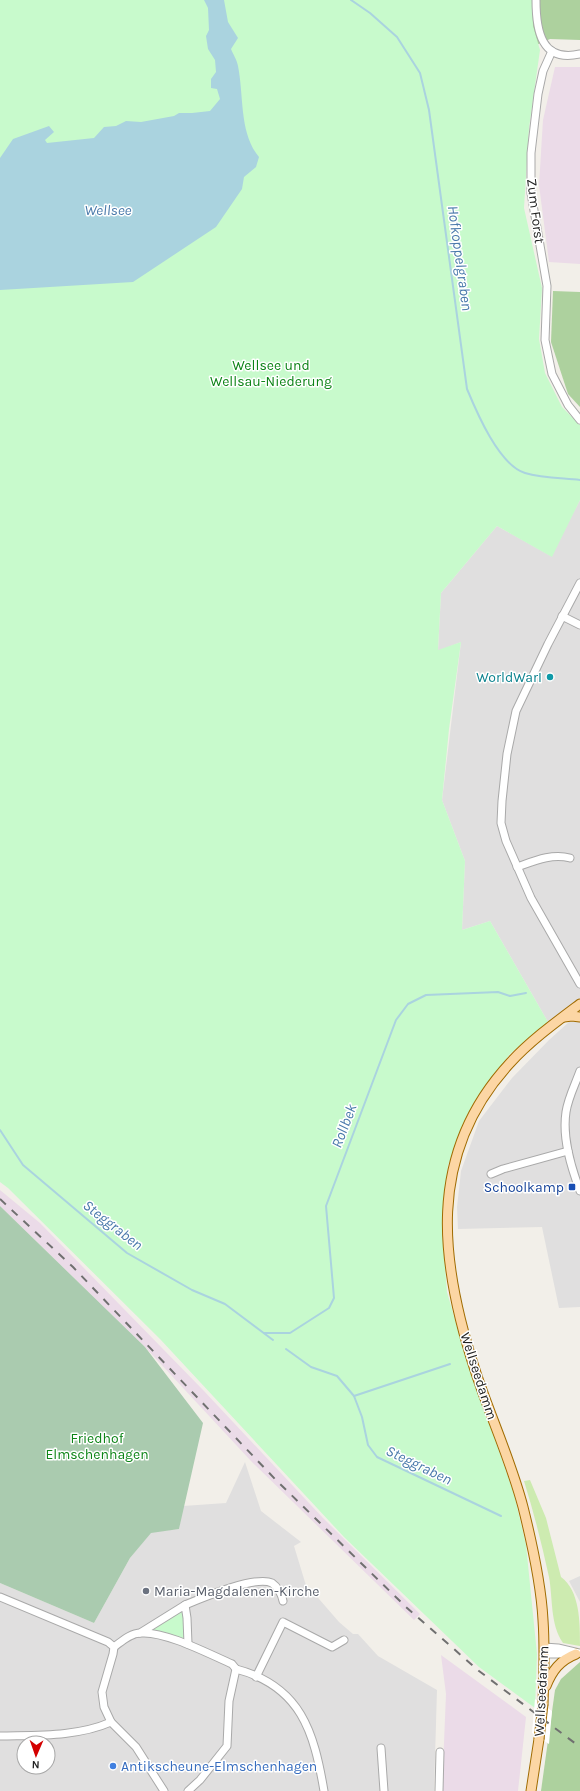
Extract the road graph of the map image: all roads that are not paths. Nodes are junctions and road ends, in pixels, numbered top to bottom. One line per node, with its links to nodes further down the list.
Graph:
1 (536, 0): 2 (street)
2 (552, 51): 3 (street); 4 (street, Zum Forst)
3 (580, 54)
4 (580, 420)
5 (580, 583): 6 (street)
6 (562, 616): 7 (street); 9 (street)
7 (580, 625)
8 (570, 858): 9 (street)
9 (517, 867): 10 (street)
10 (580, 984)
11 (580, 1004): 13 (main road, Wellseedamm)
12 (580, 1017): 13 (main road)
13 (562, 1018): 25 (main road, Wellseedamm)
14 (580, 1071): 15 (street)
15 (568, 1151): 16 (street); 17 (street)
16 (491, 1174)
17 (580, 1191)
18 (0, 1597): 24 (street)
19 (283, 1601): 20 (street)
20 (185, 1605): 21 (street); 23 (street)
21 (140, 1633): 23 (street); 24 (street)
22 (344, 1640): 28 (street)
23 (188, 1644): 27 (street)
24 (114, 1648): 30 (street)
25 (544, 1650): 26 (street); 29 (main road, Wellseedamm)
26 (578, 1653): 29 (main road)
27 (236, 1669): 28 (street); 35 (street)
28 (256, 1677): 36 (street)
29 (543, 1691): 39 (main road, Wellseedamm, bridge)
30 (111, 1722): 31 (street); 34 (street)
31 (0, 1736)
32 (381, 1748): 37 (street)
33 (440, 1752): 38 (street)
34 (164, 1791)
35 (188, 1791)
36 (324, 1791)
37 (384, 1791)
38 (439, 1791)
39 (530, 1791)

